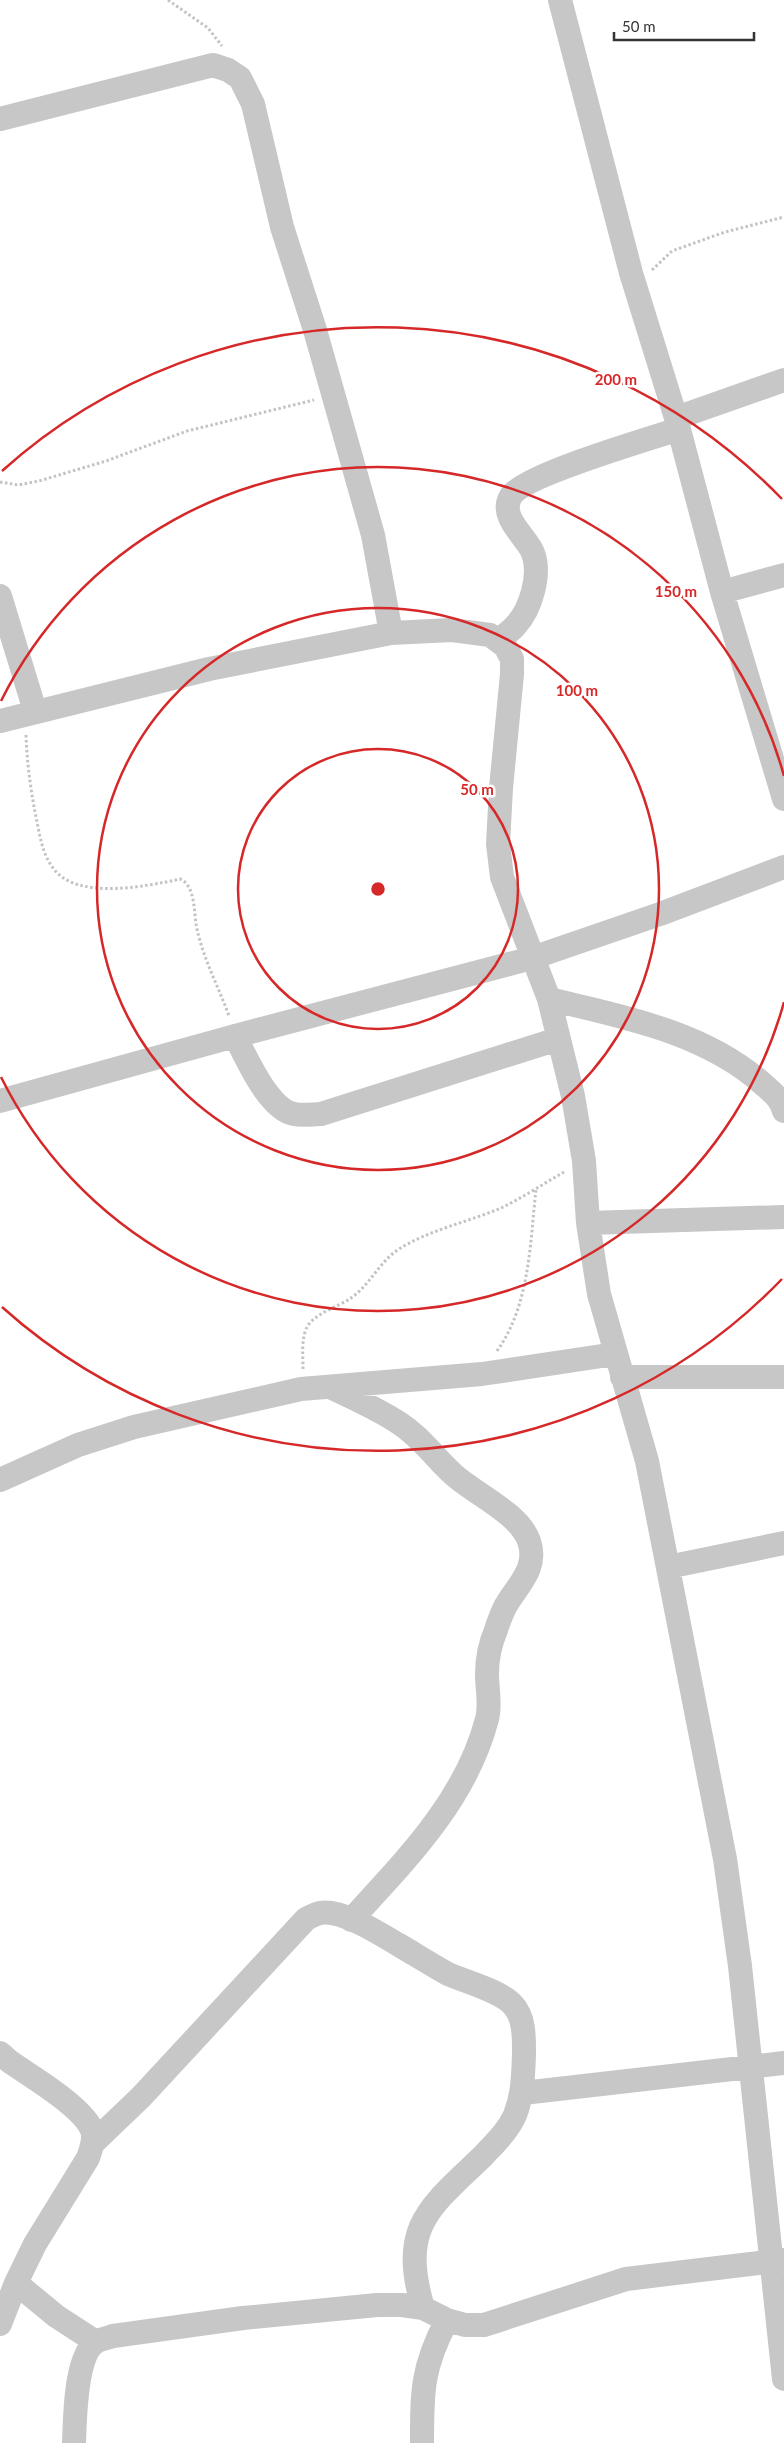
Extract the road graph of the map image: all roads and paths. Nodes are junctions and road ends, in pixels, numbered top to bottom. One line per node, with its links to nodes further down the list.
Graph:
1 (168, 0): 3 (path)
2 (560, 0): 6 (street)
3 (224, 48)
4 (0, 119): 8 (street)
5 (784, 218): 6 (path)
6 (631, 272): 9 (street)
7 (784, 380): 9 (street)
8 (333, 395): 10 (path); 14 (street)
9 (677, 423): 12 (street); 15 (street)
10 (0, 482)
11 (784, 575): 12 (street)
12 (722, 592): 18 (street)
13 (0, 596): 16 (street)
14 (391, 633): 15 (street); 16 (street)
15 (499, 640): 20 (street)
16 (31, 712): 17 (street); 22 (path)
17 (0, 721)
18 (784, 799)
19 (784, 867): 20 (street)
20 (532, 958): 21 (street); 22 (street)
21 (548, 999): 23 (street); 25 (street)
22 (235, 1036): 23 (street); 24 (street)
23 (558, 1038): 26 (street)
24 (0, 1101)
25 (784, 1111)
26 (584, 1160): 27 (path); 29 (street)
27 (536, 1188): 31 (path); 35 (path)
28 (784, 1217): 29 (street)
29 (588, 1223): 30 (street)
30 (615, 1354): 31 (street); 32 (street)
31 (482, 1374): 34 (street)
32 (622, 1377): 33 (street); 38 (street)
33 (784, 1377)
34 (332, 1388): 35 (street); 39 (street)
35 (301, 1390): 36 (street)
36 (0, 1480)
37 (784, 1542): 38 (street)
38 (668, 1567): 42 (street)
39 (351, 1920): 43 (street); 44 (street)
40 (0, 2053): 44 (street)
41 (784, 2063): 42 (street)
42 (750, 2068): 43 (street); 45 (street)
43 (523, 2093): 47 (street)
44 (93, 2144): 46 (street)
45 (778, 2261): 48 (street); 51 (street)
46 (16, 2283): 49 (street); 50 (street)
47 (422, 2308): 48 (street); 50 (street)
48 (446, 2320): 53 (street)
49 (0, 2324)
50 (96, 2342): 52 (street)
51 (784, 2379)
52 (74, 2443)
53 (422, 2443)

